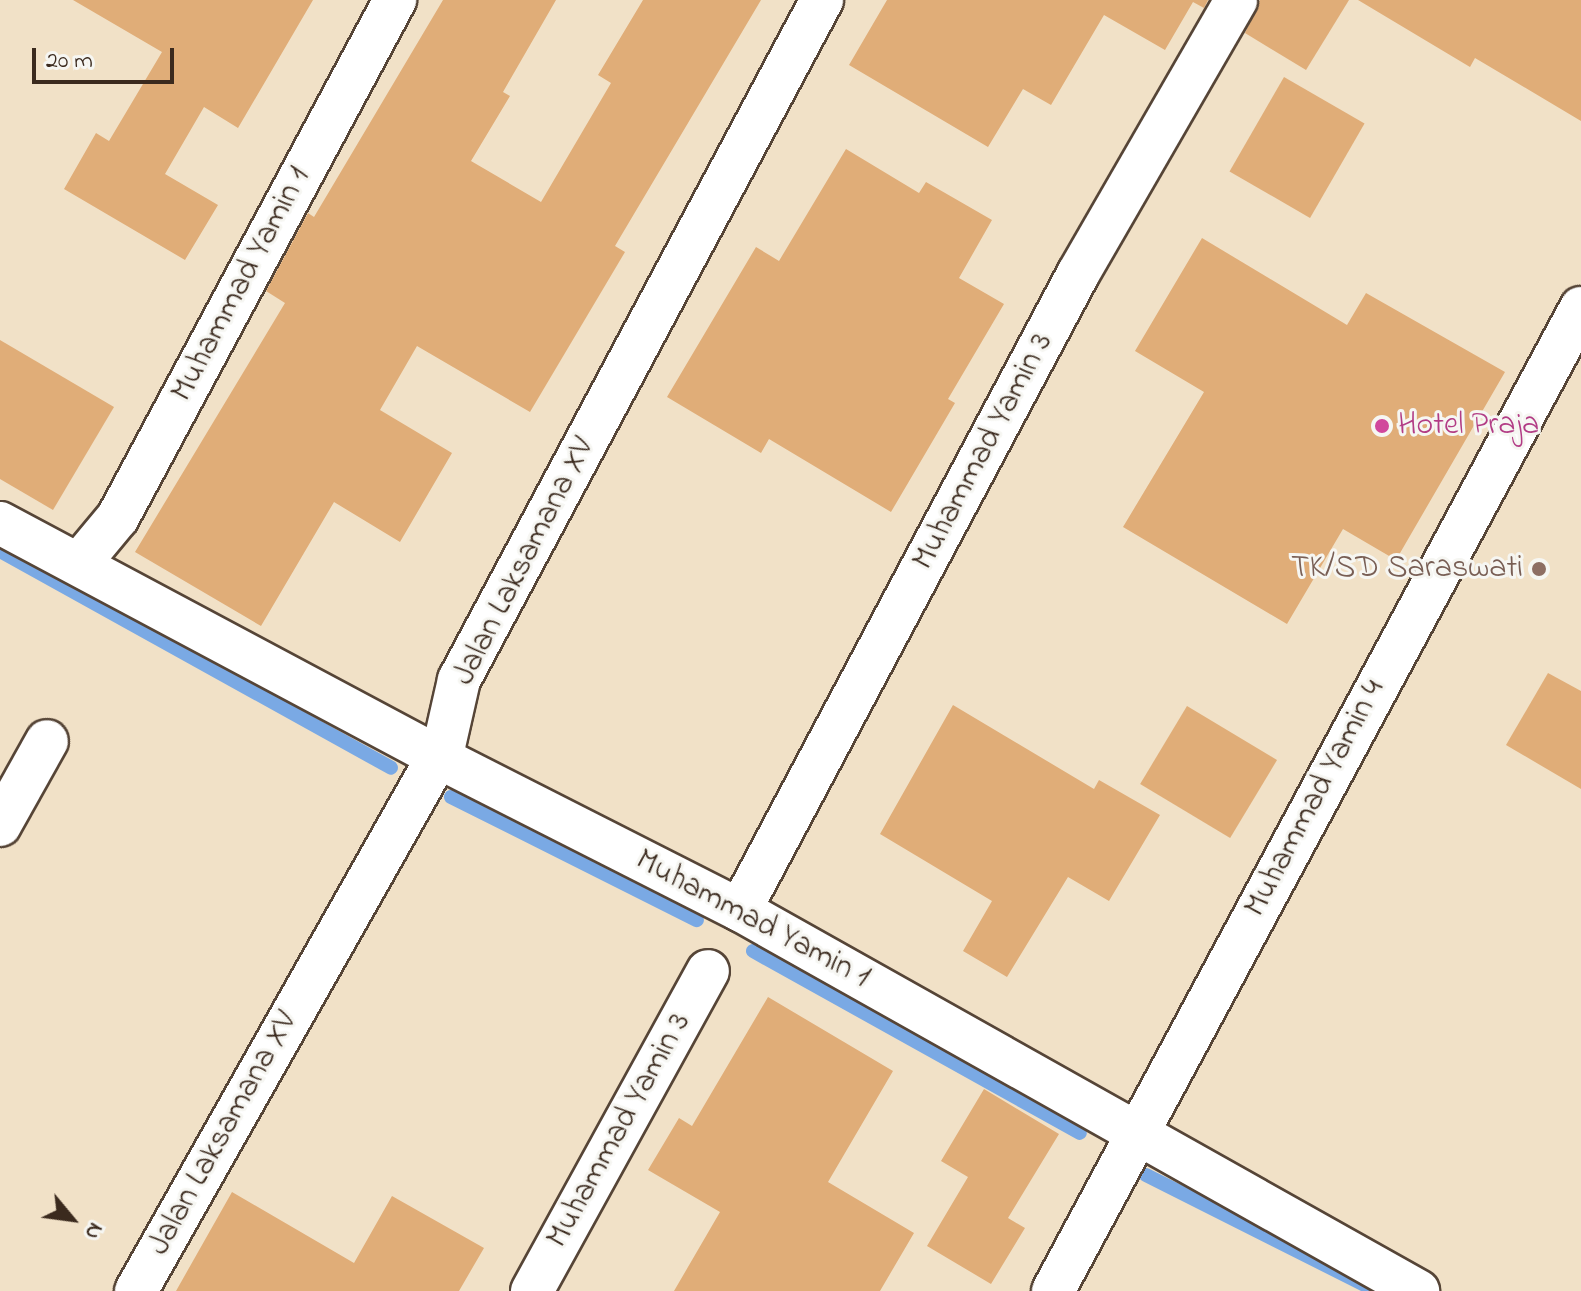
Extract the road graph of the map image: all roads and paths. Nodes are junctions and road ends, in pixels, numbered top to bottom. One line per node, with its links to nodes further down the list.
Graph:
1 (395, 0): 6 (street, Muhammad Yamin 1)
2 (822, 0): 8 (street, Jalan Laksamana XV)
3 (1236, 0): 10 (street, Muhammad Yamin 3)
4 (1581, 308): 12 (street, Muhammad Yamin 4)
5 (0, 523): 6 (street, Muhammad Yamin 1)
6 (79, 564): 8 (street, Muhammad Yamin 1)
7 (47, 741): 9 (street)
8 (438, 757): 10 (street, Muhammad Yamin 1); 13 (street, Jalan Laksamana XV)
9 (0, 825)
10 (740, 910): 12 (street, Muhammad Yamin 1)
11 (708, 971): 14 (street, Muhammad Yamin 3)
12 (1135, 1133): 15 (street, Muhammad Yamin 4); 16 (street, Muhammad Yamin 1)
13 (136, 1291)
14 (532, 1291)
15 (1053, 1291)
16 (1418, 1291)

